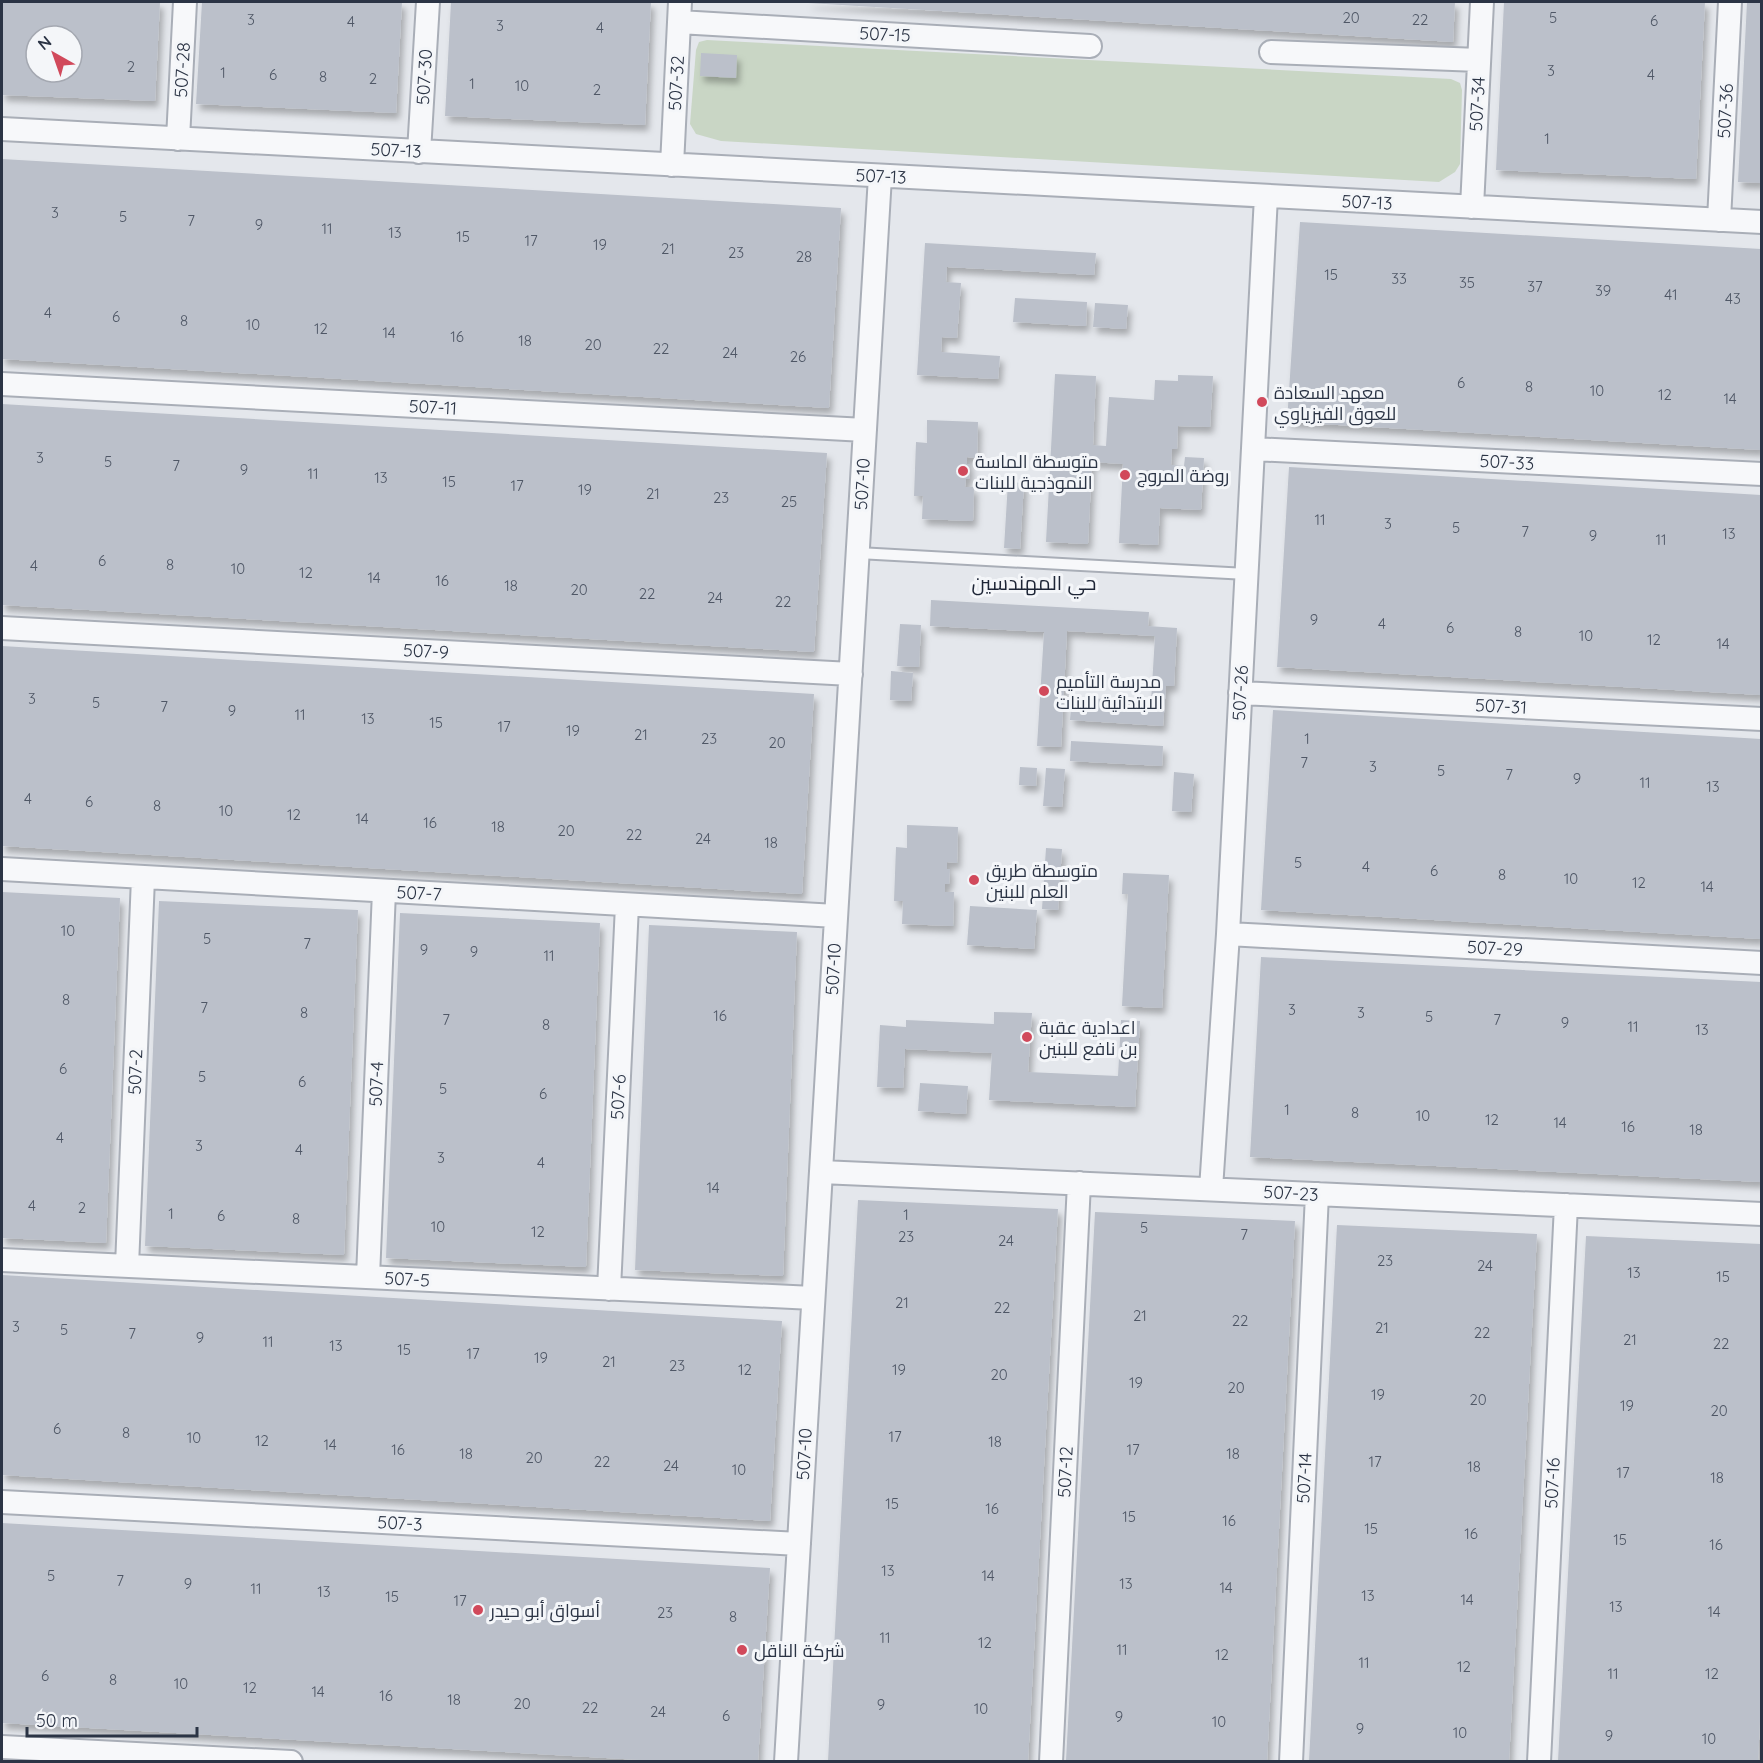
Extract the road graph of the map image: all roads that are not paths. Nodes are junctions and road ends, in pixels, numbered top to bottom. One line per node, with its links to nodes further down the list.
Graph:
1 (185, 2): 10 (street, 507-28)
2 (428, 2): 11 (street, 507-30)
3 (1482, 2): 8 (street, 507-34)
4 (1730, 2): 16 (street, 507-36)
5 (680, 12): 6 (street, 507-15); 12 (street, 507-32)
6 (1090, 46)
7 (1271, 52): 8 (street)
8 (1479, 60): 15 (street, 507-34)
9 (2, 129): 10 (street, 507-13)
10 (178, 139): 11 (street, 507-13)
11 (419, 152): 12 (street, 507-13)
12 (672, 165): 13 (street, 507-13)
13 (880, 176): 14 (street, 507-13); 19 (street, 507-10)
14 (1266, 196): 15 (street, 507-13); 20 (street, 507-26)
15 (1472, 207): 16 (street, 507-13)
16 (1719, 220): 17 (street, 507-13)
17 (1761, 222)
18 (2, 384): 19 (street, 507-11)
19 (865, 430): 22 (street, 507-10)
20 (1253, 449): 21 (street, 507-33); 23 (street, 507-26)
21 (1761, 474)
22 (858, 553): 23 (lane); 25 (street, 507-10)
23 (1247, 574): 26 (street, 507-26)
24 (2, 628): 25 (street, 507-9)
25 (850, 674): 32 (street, 507-10)
26 (1240, 693): 27 (street, 507-31); 33 (street, 507-26)
27 (1761, 719)
28 (2, 869): 29 (street, 507-7)
29 (143, 878): 30 (street, 507-7); 42 (street, 507-2)
30 (384, 891): 31 (street, 507-7); 43 (street, 507-4)
31 (627, 905): 32 (street, 507-7); 44 (street, 507-6)
32 (836, 916): 35 (street, 507-10)
33 (1228, 934): 34 (street, 507-29); 37 (street, 507-26)
34 (1761, 963)
35 (821, 1172): 36 (street, 507-23); 45 (street, 507-10)
36 (1079, 1184): 37 (street, 507-23); 51 (street, 507-12)
37 (1211, 1189): 38 (street, 507-23)
38 (1317, 1194): 39 (street, 507-23); 52 (street, 507-14)
39 (1566, 1205): 40 (street, 507-23); 53 (street, 507-16)
40 (1761, 1214)
41 (2, 1260): 42 (street, 507-5)
42 (127, 1266): 43 (street, 507-5)
43 (368, 1277): 44 (street, 507-5)
44 (609, 1289): 45 (street, 507-5)
45 (813, 1298): 47 (street, 507-10)
46 (2, 1502): 47 (street, 507-3)
47 (799, 1544): 50 (street, 507-10)
48 (2, 1747): 49 (street)
49 (291, 1761)
50 (786, 1761)
51 (1051, 1761)
52 (1291, 1761)
53 (1539, 1761)

